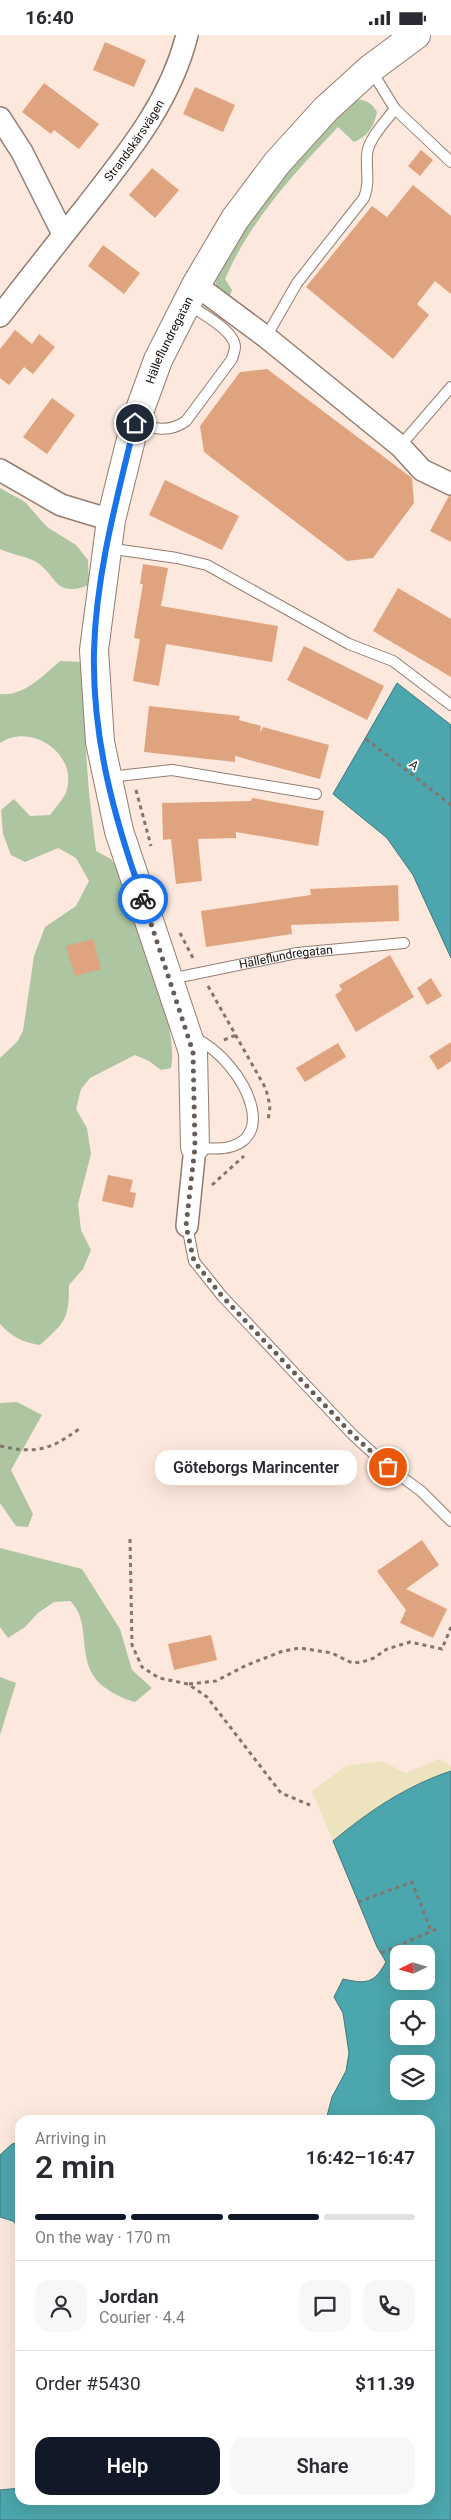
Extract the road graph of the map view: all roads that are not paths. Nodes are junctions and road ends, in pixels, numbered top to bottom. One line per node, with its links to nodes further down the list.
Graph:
1 (187, 35): 7 (street, Strandskärsvägen)
2 (416, 35): 3 (street, Hälleflundregatan)
3 (370, 69): 4 (lane); 8 (street, Hälleflundregatan)
4 (395, 109): 6 (lane); 10 (lane)
5 (0, 118): 7 (street)
6 (451, 162)
7 (64, 235): 9 (street, Strandskärsvägen)
8 (192, 294): 10 (street, Hälleflundregatan); 12 (street, Hälleflundregatan); 12 (lane)
9 (0, 316)
10 (266, 337): 13 (street, Hälleflundregatan)
11 (451, 387): 13 (lane)
12 (135, 423): 16 (street, Hälleflundregatan)
13 (400, 446): 15 (street, Hälleflundregatan)
14 (0, 470): 16 (street)
15 (451, 484)
16 (111, 520): 17 (street, Hälleflundregatan)
17 (107, 548): 18 (lane); 19 (street, Hälleflundregatan)
18 (451, 705)
19 (119, 776): 20 (lane); 22 (street, Hälleflundregatan)
20 (316, 793)
21 (404, 943): 22 (lane, Hälleflundregatan)
22 (169, 979): 23 (street, Hälleflundregatan)
23 (188, 1035): 24 (street, Hälleflundregatan); 24 (lane)
24 (195, 1147): 25 (street, Hälleflundregatan)
25 (186, 1226): 26 (lane, Hälleflundregatan)
26 (451, 1521)

